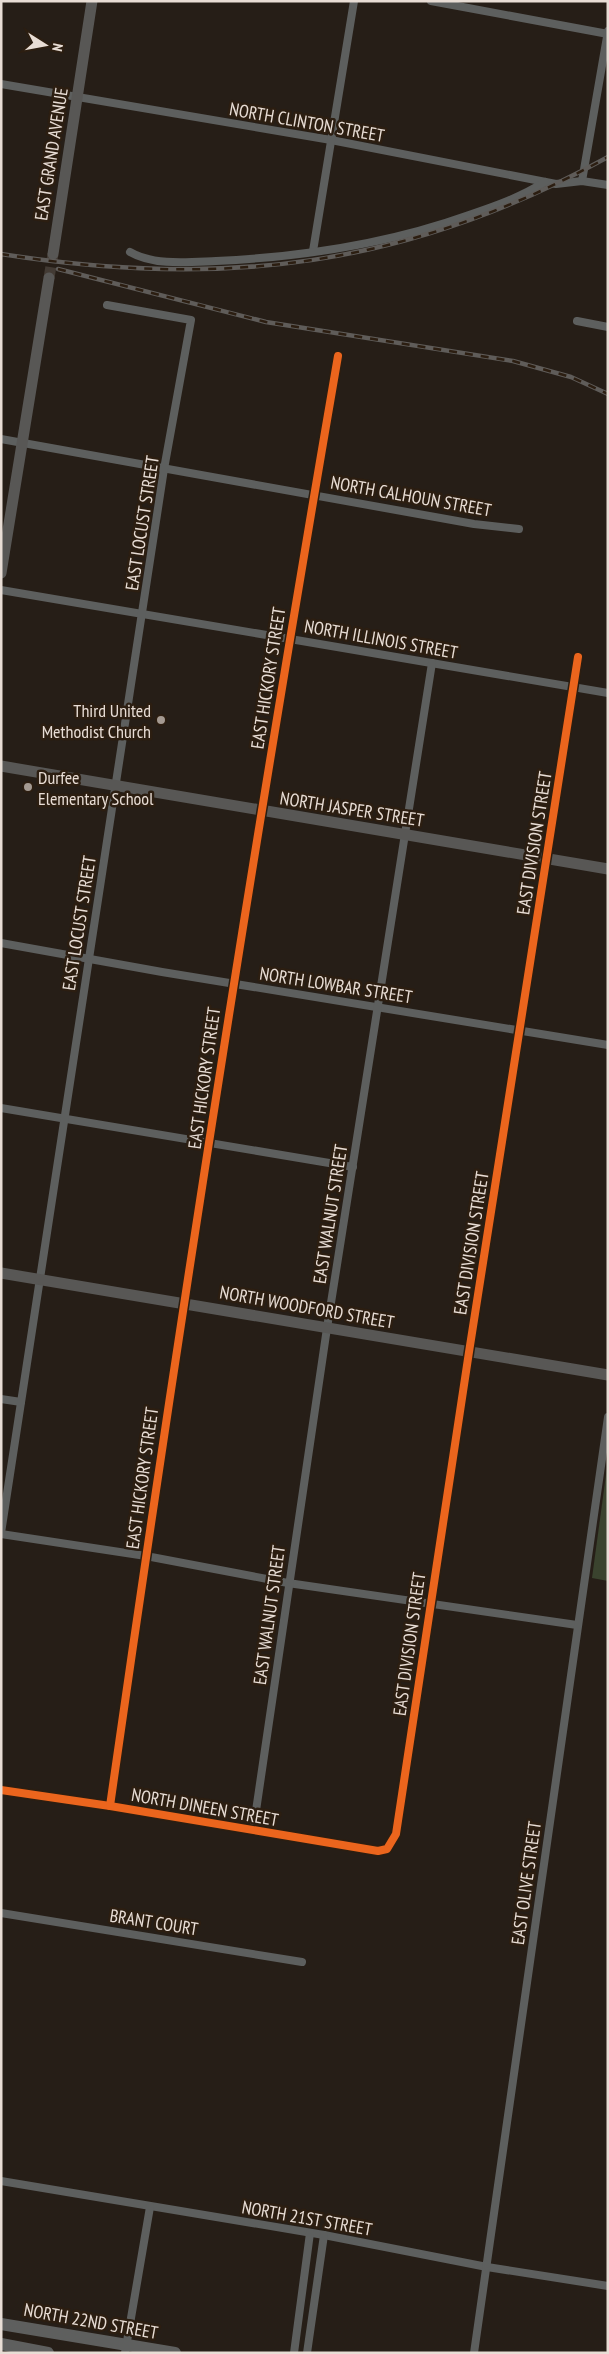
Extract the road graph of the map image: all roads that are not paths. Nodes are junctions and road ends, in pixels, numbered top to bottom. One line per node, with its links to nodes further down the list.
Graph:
1 (92, 1): 6 (street, EAST GRAND AVENUE)
2 (354, 1): 7 (street)
3 (431, 1): 4 (street)
4 (608, 33): 8 (street)
5 (1, 84): 6 (street, NORTH CLINTON STREET)
6 (78, 97): 7 (street, NORTH CLINTON STREET); 13 (street, EAST GRAND AVENUE)
7 (331, 140): 9 (street, NORTH CLINTON STREET); 11 (street)
8 (582, 180): 9 (street, NORTH CLINTON STREET); 10 (street, NORTH CLINTON STREET)
9 (545, 182): 11 (street)
10 (608, 185)
11 (313, 251): 12 (street)
12 (130, 252)
13 (53, 254)
14 (49, 278): 20 (street)
15 (107, 305): 21 (street, EAST LOCUST STREET)
16 (577, 321): 17 (street)
17 (608, 326)
18 (338, 356): 22 (street, EAST HICKORY STREET)
19 (1, 440): 20 (street, NORTH CALHOUN STREET)
20 (23, 443): 21 (street, NORTH CALHOUN STREET); 24 (street)
21 (164, 469): 22 (street, NORTH CALHOUN STREET); 26 (street, EAST LOCUST STREET)
22 (313, 494): 23 (street, NORTH CALHOUN STREET); 27 (street, EAST HICKORY STREET)
23 (519, 529)
24 (1, 573)
25 (1, 590): 26 (street, NORTH ILLINOIS STREET)
26 (143, 614): 27 (street, NORTH ILLINOIS STREET); 33 (street, EAST LOCUST STREET)
27 (289, 639): 29 (street, NORTH ILLINOIS STREET); 34 (street, EAST HICKORY STREET)
28 (578, 658): 30 (street, EAST DIVISION STREET)
29 (432, 663): 30 (street, NORTH ILLINOIS STREET); 35 (street, EAST WALNUT STREET)
30 (574, 687): 31 (street, NORTH ILLINOIS STREET); 36 (street, EAST DIVISION STREET)
31 (608, 693)
32 (1, 766): 33 (street, NORTH JASPER STREET)
33 (116, 785): 34 (street, NORTH JASPER STREET); 39 (street, EAST LOCUST STREET)
34 (263, 812): 35 (street, NORTH JASPER STREET); 40 (street, EAST HICKORY STREET)
35 (404, 836): 36 (street, NORTH JASPER STREET); 41 (street, EAST WALNUT STREET)
36 (546, 858): 37 (street, NORTH JASPER STREET); 42 (street, EAST DIVISION STREET)
37 (608, 869)
38 (1, 943): 39 (street, NORTH LOWBAR STREET)
39 (88, 958): 40 (street, NORTH LOWBAR STREET); 45 (street, EAST LOCUST STREET)
40 (234, 983): 41 (street, NORTH LOWBAR STREET); 46 (street, EAST HICKORY STREET)
41 (377, 1006): 42 (street, NORTH LOWBAR STREET); 47 (street, EAST WALNUT STREET)
42 (520, 1030): 43 (street, NORTH LOWBAR STREET); 52 (street, EAST DIVISION STREET)
43 (608, 1045)
44 (1, 1108): 45 (street)
45 (64, 1119): 46 (street); 49 (street, EAST LOCUST STREET)
46 (210, 1144): 47 (street); 50 (street, EAST HICKORY STREET)
47 (353, 1166): 51 (street, EAST WALNUT STREET)
48 (1, 1273): 49 (street, NORTH WOODFORD STREET)
49 (40, 1280): 50 (street, NORTH WOODFORD STREET); 55 (street, EAST LOCUST STREET)
50 (183, 1304): 51 (street, NORTH WOODFORD STREET); 58 (street, EAST HICKORY STREET)
51 (326, 1328): 52 (street, NORTH WOODFORD STREET); 59 (street, EAST WALNUT STREET)
52 (469, 1352): 53 (street, NORTH WOODFORD STREET); 60 (street, EAST DIVISION STREET)
53 (608, 1375)
54 (1, 1399): 55 (street)
55 (21, 1402): 57 (street, EAST LOCUST STREET)
56 (608, 1417): 61 (street, EAST OLIVE STREET)
57 (1, 1533): 58 (street)
58 (146, 1556): 59 (street); 63 (street, EAST HICKORY STREET)
59 (288, 1583): 60 (street); 64 (street, EAST WALNUT STREET)
60 (430, 1604): 61 (street); 65 (street, EAST DIVISION STREET)
61 (577, 1625): 72 (street, EAST OLIVE STREET)
62 (1, 1790): 63 (street, NORTH DINEEN STREET)
63 (110, 1806): 64 (street, NORTH DINEEN STREET)
64 (253, 1830): 65 (street, NORTH DINEEN STREET)
65 (396, 1834)
66 (1, 1913): 67 (street, BRANT COURT)
67 (302, 1962)
68 (1, 2182): 69 (street, NORTH 21ST STREET)
69 (150, 2207): 70 (street, NORTH 21ST STREET); 76 (street)
70 (310, 2233): 71 (street, NORTH 21ST STREET); 79 (street)
71 (324, 2235): 72 (street, NORTH 21ST STREET); 80 (street)
72 (488, 2267): 73 (street, NORTH 21ST STREET); 81 (street, EAST OLIVE STREET)
73 (608, 2286)
74 (1, 2324): 76 (main road, NORTH 22ND STREET)
75 (1, 2344): 77 (main road)
76 (125, 2349): 78 (main road, NORTH 22ND STREET)
77 (48, 2353)
78 (175, 2353)
79 (294, 2353)
80 (307, 2353)
81 (474, 2353)

